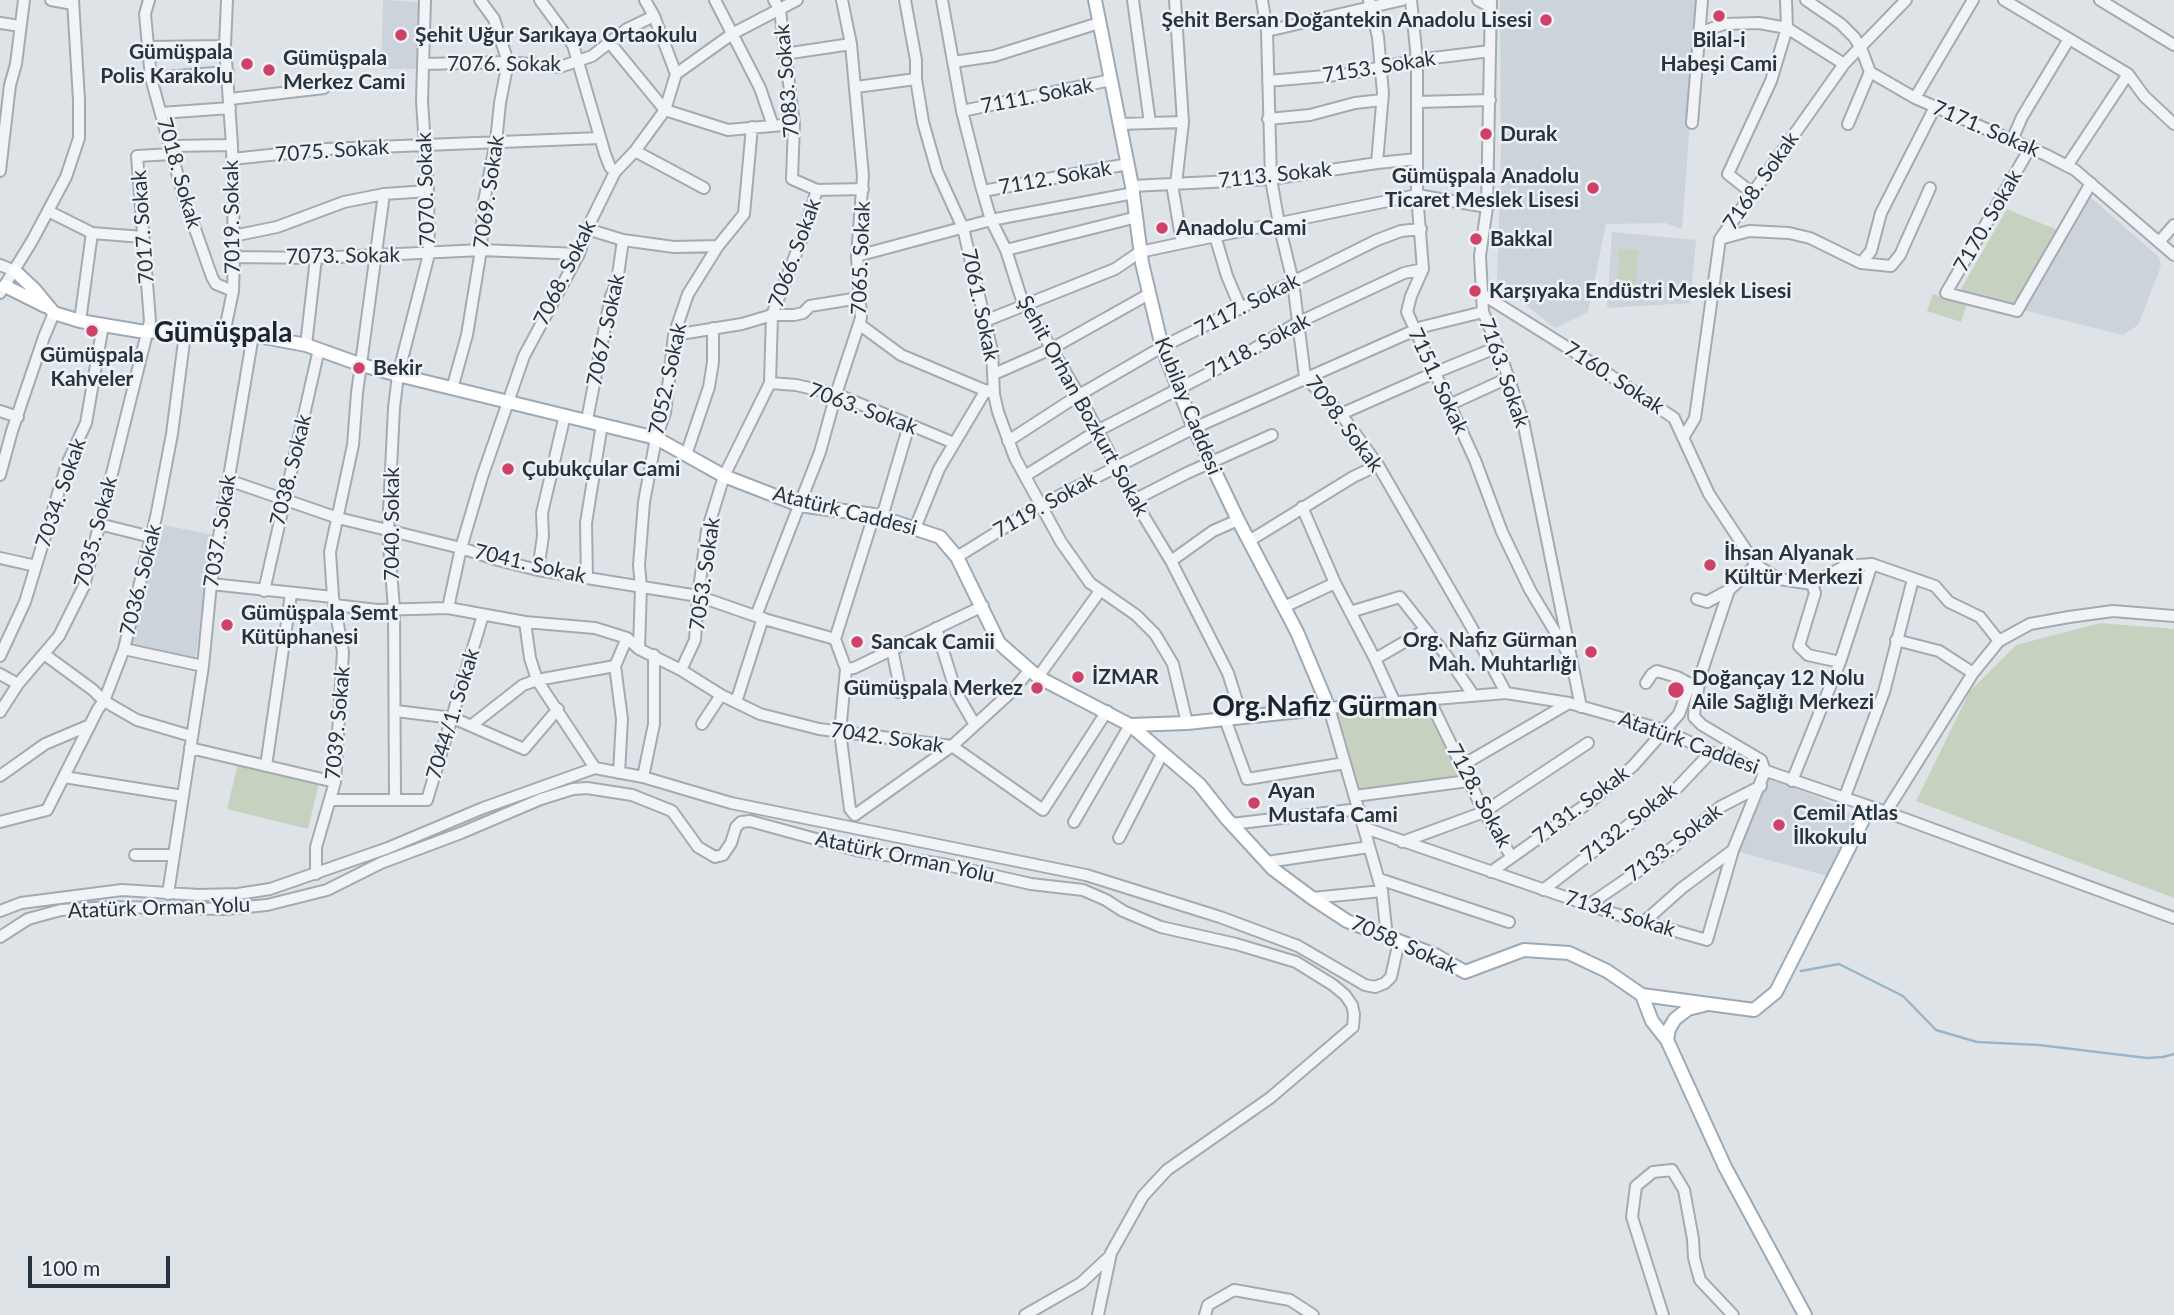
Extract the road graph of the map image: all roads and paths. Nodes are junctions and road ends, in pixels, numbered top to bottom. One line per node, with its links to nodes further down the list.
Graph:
1 (24, 0): 36 (street)
2 (51, 0): 29 (street)
3 (149, 0): 46 (street, 7018. Sokak)
4 (226, 0): 45 (street, 7019. Sokak)
5 (425, 0): 54 (street, 7070. Sokak)
6 (480, 0): 51 (street, 7069. Sokak)
7 (540, 0): 52 (street)
8 (645, 0): 33 (street)
9 (715, 0): 40 (street)
10 (774, 0): 32 (street, 7083. Sokak)
11 (797, 0): 32 (street)
12 (842, 0): 43 (street, 7065. Sokak)
13 (905, 0): 62 (street, 7061. Sokak)
14 (942, 0): 53 (street, Şehit Orhan Bozkurt Sokak)
15 (1095, 0): 35 (main road, Kubilay Caddesi)
16 (1133, 0): 79 (street)
17 (1175, 0): 78 (street)
18 (1262, 0): 38 (street, 7098. Sokak)
19 (1402, 0): 31 (street)
20 (1411, 0): 50 (street, 7151. Sokak)
21 (1478, 0): 30 (street, 7163. Sokak)
22 (1702, 0): 39 (street)
23 (1786, 0): 37 (street)
24 (1806, 0): 47 (street)
25 (1906, 0): 47 (street, 7168. Sokak)
26 (1973, 0): 68 (street)
27 (2004, 0): 41 (street)
28 (2100, 0): 44 (street)
29 (73, 2): 117 (street)
30 (1491, 3): 48 (street, 7163. Sokak)
31 (1370, 4): 38 (street); 56 (street)
32 (780, 10): 40 (street); 49 (street, 7083. Sokak)
33 (654, 16): 42 (street, 7076. Sokak); 59 (street)
34 (0, 23): 36 (street)
35 (1099, 23): 53 (street); 63 (main road, Kubilay Caddesi)
36 (20, 26): 65 (street)
37 (1787, 28): 39 (street); 55 (street); 113 (street)
38 (1267, 31): 64 (street, 7098. Sokak)
39 (1699, 33): 80 (street)
40 (732, 34): 59 (street); 85 (street)
41 (2069, 38): 60 (street); 88 (street, 7170. Sokak)
42 (610, 43): 52 (street, 7076. Sokak); 74 (street)
43 (851, 44): 49 (street); 66 (street, 7065. Sokak)
44 (2174, 45)
45 (225, 46): 46 (street); 57 (street, 7019. Sokak)
46 (147, 47): 61 (street, 7018. Sokak)
47 (1861, 48): 55 (street, 7168. Sokak); 58 (street)
48 (1490, 51): 50 (street, 7153. Sokak); 70 (street, 7163. Sokak)
49 (784, 54): 81 (street, 7083. Sokak)
50 (1417, 60): 56 (street, 7153. Sokak); 71 (street, 7151. Sokak)
51 (508, 62): 52 (street, 7076. Sokak); 54 (street, 7076. Sokak); 89 (street, 7069. Sokak)
52 (577, 62): 87 (street)
53 (953, 62): 75 (street, Şehit Orhan Bozkurt Sokak)
54 (424, 64): 91 (street, 7070. Sokak)
55 (1844, 64): 113 (street, 7168. Sokak)
56 (1381, 68): 64 (street, 7153. Sokak); 69 (street)
57 (228, 72): 61 (street); 72 (street, 7019. Sokak)
58 (1870, 72): 68 (street, 7171. Sokak); 83 (street)
59 (676, 74): 74 (street, 7068. Sokak)
60 (2128, 75): 84 (street); 100 (street)
61 (151, 78): 76 (street, 7018. Sokak)
62 (916, 79): 66 (street); 122 (street, 7061. Sokak)
63 (1111, 80): 75 (street, 7111. Sokak); 82 (main road, Kubilay Caddesi)
64 (1268, 81): 77 (street, 7098. Sokak)
65 (5, 84): 93 (street)
66 (856, 87): 108 (street, 7065. Sokak)
67 (324, 89): 72 (street)
68 (1915, 98): 73 (street, 7171. Sokak)
69 (1382, 100): 77 (street); 98 (street)
70 (1490, 100): 71 (street); 116 (street, 7163. Sokak)
71 (1418, 102): 97 (street, 7151. Sokak)
72 (230, 104): 76 (street); 90 (street, 7019. Sokak)
73 (1935, 107): 88 (street, 7171. Sokak); 144 (street)
74 (665, 110): 86 (street); 95 (street, 7068. Sokak)
75 (962, 111): 112 (street, Şehit Orhan Bozkurt Sokak)
76 (161, 113): 94 (street, 7018. Sokak)
77 (1268, 119): 103 (street, 7098. Sokak)
78 (1183, 122): 79 (street); 105 (street)
79 (1150, 123): 82 (street)
80 (1692, 123)
81 (794, 124): 85 (street); 110 (street, 7083. Sokak)
82 (1119, 124): 99 (main road, Kubilay Caddesi)
83 (1848, 124)
84 (2174, 124)
85 (773, 125): 86 (street)
86 (752, 127): 133 (street, 7052. Sokak)
87 (600, 138): 89 (street, 7075. Sokak); 102 (street)
88 (2012, 140): 92 (street, 7171. Sokak)
89 (496, 142): 91 (street, 7075. Sokak); 134 (street, 7069. Sokak)
90 (232, 145): 94 (street); 96 (street, 7019. Sokak)
91 (425, 146): 96 (street, 7075. Sokak); 111 (street, 7070. Sokak)
92 (2030, 148): 100 (street, 7171. Sokak); 104 (street, 7170. Sokak)
93 (1, 150): 101 (street)
94 (171, 150): 128 (street, 7017. Sokak); 150 (street, 7018. Sokak)
95 (635, 151): 102 (street, 7068. Sokak); 106 (street)
96 (232, 159): 126 (street, 7019. Sokak)
97 (1417, 159): 98 (street, 7113. Sokak); 115 (street, 7151. Sokak)
98 (1377, 163): 103 (street, 7113. Sokak)
99 (1128, 164): 109 (main road, Kubilay Caddesi); 112 (street, 7112. Sokak)
100 (2067, 166): 104 (street, 7171. Sokak)
101 (0, 172)
102 (615, 172): 123 (street, 7068. Sokak)
103 (1271, 178): 105 (street, 7113. Sokak); 120 (street, 7098. Sokak)
104 (2091, 183): 131 (street, 7171. Sokak)
105 (1174, 184): 109 (street, 7113. Sokak); 132 (street)
106 (704, 188)
107 (1930, 188): 144 (street)
108 (863, 189): 110 (street, 7066. Sokak); 141 (street, 7065. Sokak)
109 (1133, 189): 118 (main road, Kubilay Caddesi); 119 (street, 7113. Sokak)
110 (817, 190): 158 (street, 7066. Sokak)
111 (428, 191): 114 (street); 138 (street, 7070. Sokak)
112 (983, 191): 119 (street, Şehit Orhan Bozkurt Sokak)
113 (1752, 193): 129 (street, 7168. Sokak)
114 (384, 194): 126 (street); 137 (street, 7039. Sokak)
115 (1417, 195): 116 (street); 120 (street); 124 (street, 7151. Sokak)
116 (1487, 207): 152 (street, 7163. Sokak)
117 (48, 211): 125 (street); 147 (street)
118 (1137, 217): 135 (street); 136 (main road, Kubilay Caddesi)
119 (991, 220): 122 (street, 7113. Sokak); 135 (street, Şehit Orhan Bozkurt Sokak)
120 (1279, 224): 127 (street); 148 (street, 7098. Sokak)
121 (2174, 225): 131 (street)
122 (963, 228): 141 (street, 7113. Sokak); 160 (street, 7061. Sokak)
123 (587, 229): 130 (street); 139 (street, 7068. Sokak)
124 (1421, 229): 146 (street, 7151. Sokak); 148 (street, 7117. Sokak)
125 (92, 233): 128 (street); 159 (street)
126 (233, 236): 142 (street, 7019. Sokak)
127 (1215, 236): 132 (street); 155 (street)
128 (143, 237): 166 (street, 7017. Sokak)
129 (1720, 239): 144 (street); 201 (street, 7168. Sokak)
130 (623, 240): 133 (street); 194 (street, 7067. Sokak)
131 (2159, 242): 140 (street, 7171. Sokak)
132 (1182, 243): 136 (street)
133 (718, 246): 170 (street, 7052. Sokak)
134 (481, 250): 138 (street, 7073. Sokak); 139 (street, 7073. Sokak); 184 (street, 7069. Sokak)
135 (1006, 250): 154 (street, Şehit Orhan Bozkurt Sokak)
136 (1140, 252): 151 (main road, Kubilay Caddesi); 154 (street)
137 (377, 254): 138 (street, 7073. Sokak); 143 (street, 7073. Sokak); 176 (street, 7039. Sokak)
138 (429, 254): 179 (street, 7070. Sokak)
139 (579, 254): 188 (street, 7068. Sokak)
140 (2174, 255)
141 (858, 256): 153 (street, 7065. Sokak)
142 (234, 257): 143 (street, 7073. Sokak); 150 (street, 7019. Sokak)
143 (316, 258): 171 (street)
144 (1861, 262)
145 (0, 265): 147 (street)
146 (1423, 269): 161 (street, 7118. Sokak); 165 (street, 7151. Sokak)
147 (15, 271): 149 (street); 156 (main road)
148 (1293, 282): 155 (street, 7117. Sokak); 161 (street, 7098. Sokak)
149 (3, 290): 156 (main road, Atatürk Caddesi)
150 (233, 291): 168 (street, 7019. Sokak)
151 (1149, 294): 172 (main road, Kubilay Caddesi); 175 (street)
152 (1482, 294): 157 (street, 7163. Sokak); 201 (street, 7160. Sokak)
153 (859, 298): 158 (street); 162 (street, 7065. Sokak)
154 (1026, 304): 160 (street); 175 (street, Şehit Orhan Bozkurt Sokak)
155 (1241, 309): 172 (street, 7117. Sokak)
156 (51, 310): 159 (main road, Atatürk Caddesi); 193 (street)
157 (1483, 312): 165 (street, 7119. Sokak); 173 (street, 7163. Sokak)
158 (772, 315): 164 (street); 182 (street, 7066. Sokak)
159 (79, 321): 163 (main road, Atatürk Caddesi)
160 (985, 321): 178 (street, 7061. Sokak)
161 (1297, 323): 180 (street, 7098. Sokak); 183 (street, 7118. Sokak)
162 (859, 324): 185 (street); 186 (street, 7065. Sokak)
163 (103, 325): 166 (main road, Atatürk Caddesi); 231 (street, 7034. Sokak)
164 (713, 328): 170 (street); 204 (street)
165 (1414, 331): 177 (street, 7151. Sokak); 180 (street, 7119. Sokak)
166 (146, 332): 167 (main road, Atatürk Caddesi); 220 (street, 7035. Sokak)
167 (185, 334): 168 (main road, Atatürk Caddesi); 223 (street, 7036. Sokak)
168 (224, 334): 169 (main road, Atatürk Caddesi)
169 (253, 335): 171 (main road, Atatürk Caddesi); 211 (street, 7037. Sokak)
170 (674, 335): 200 (street, 7052. Sokak)
171 (306, 345): 174 (main road, Atatürk Caddesi)
172 (1162, 347): 183 (main road, Kubilay Caddesi); 187 (street, 7117. Sokak)
173 (1498, 347): 177 (street); 181 (street, 7163. Sokak)
174 (320, 349): 176 (main road, Atatürk Caddesi); 212 (street, 7038. Sokak)
175 (1051, 349): 178 (street); 187 (street, Şehit Orhan Bozkurt Sokak)
176 (362, 365): 179 (main road, Atatürk Caddesi); 218 (street, 7039. Sokak)
177 (1433, 373): 189 (street, 7151. Sokak); 192 (street)
178 (994, 374): 185 (street, 7061. Sokak)
179 (398, 375): 184 (main road, Atatürk Caddesi); 222 (street, 7040. Sokak)
180 (1305, 377): 192 (street, 7098. Sokak); 197 (street, 7119. Sokak)
181 (1508, 378): 189 (street); 267 (street, 7163. Sokak)
182 (770, 383): 186 (street, 7063. Sokak); 209 (street, 7066. Sokak)
183 (1178, 388): 197 (main road, Kubilay Caddesi); 198 (street, 7118. Sokak)
184 (452, 389): 188 (main road, Atatürk Caddesi)
185 (990, 392): 202 (street, 7061. Sokak); 203 (street)
186 (836, 394): 196 (street, 7063. Sokak); 214 (street, 7065. Sokak)
187 (1079, 396): 198 (street, Şehit Orhan Bozkurt Sokak); 202 (street, 7117. Sokak)
188 (508, 403): 191 (main road, Atatürk Caddesi); 225 (street, 7068. Sokak)
189 (1449, 405): 267 (street, 7151. Sokak)
190 (0, 411): 193 (street)
191 (565, 415): 194 (main road, Atatürk Caddesi); 232 (street)
192 (1341, 415): 207 (street, 7098. Sokak)
193 (18, 416): 208 (street)
194 (587, 420): 195 (main road, Atatürk Caddesi)
195 (602, 424): 200 (main road, Atatürk Caddesi); 233 (street)
196 (909, 425): 203 (street, 7063. Sokak); 217 (street)
197 (1194, 428): 205 (main road, Kubilay Caddesi); 206 (street, 7119. Sokak)
198 (1097, 431): 206 (street, Şehit Orhan Bozkurt Sokak); 210 (street, 7118. Sokak)
199 (1272, 435): 205 (street)
200 (656, 438): 204 (main road, Atatürk Caddesi); 238 (street, 7052. Sokak)
201 (1683, 438): 230 (street, 7160. Sokak)
202 (1008, 441): 210 (street, 7061. Sokak)
203 (954, 443): 221 (street)
204 (686, 455): 209 (main road, Atatürk Caddesi)
205 (1210, 463): 213 (street); 219 (main road, Kubilay Caddesi)
206 (1115, 466): 213 (street, Şehit Orhan Bozkurt Sokak); 215 (street, 7119. Sokak)
207 (1378, 466): 216 (street); 281 (street, 7098. Sokak)
208 (0, 475)
209 (724, 476): 214 (main road, Atatürk Caddesi); 243 (street, 7053. Sokak)
210 (1025, 476): 215 (street, 7061. Sokak)
211 (228, 480): 212 (street, 7041. Sokak); 236 (street, 7037. Sokak)
212 (284, 499): 218 (street, 7041. Sokak); 239 (street, 7038. Sokak)
213 (1134, 500): 228 (street, Şehit Orhan Bozkurt Sokak)
214 (799, 505): 217 (main road, Atatürk Caddesi); 253 (street, 7065. Sokak)
215 (1039, 506): 226 (street, 7119. Sokak); 241 (street, 7061. Sokak)
216 (1302, 507): 224 (street); 235 (street)
217 (878, 516): 221 (main road, Atatürk Caddesi); 258 (street)
218 (338, 518): 222 (street, 7041. Sokak); 245 (street, 7039. Sokak)
219 (1238, 520): 224 (main road, Kubilay Caddesi); 228 (street)
220 (99, 524): 223 (street); 264 (street, 7035. Sokak)
221 (915, 528): 226 (main road, Atatürk Caddesi)
222 (388, 531): 225 (street, 7041. Sokak); 249 (street, 7040. Sokak)
223 (151, 537): 261 (street, 7036. Sokak)
224 (1249, 541): 247 (main road, Kubilay Caddesi)
225 (461, 548): 232 (street, 7041. Sokak); 248 (street, 7068. Sokak)
226 (957, 557): 246 (main road, Atatürk Caddesi)
227 (0, 558): 231 (street)
228 (1171, 561): 295 (street, Şehit Orhan Bozkurt Sokak)
229 (1872, 564): 234 (street); 237 (street); 269 (street)
230 (1756, 565): 237 (street); 240 (street)
231 (36, 566): 266 (street, 7034. Sokak)
232 (538, 570): 233 (street, 7041. Sokak)
233 (587, 578): 238 (street, 7041. Sokak)
234 (1913, 579): 259 (street); 260 (street)
235 (1335, 583): 247 (street); 250 (street)
236 (211, 584): 239 (street, 7042. Sokak); 270 (street, 7037. Sokak)
237 (1812, 584): 269 (street)
238 (641, 587): 243 (street, 7041. Sokak); 262 (street, 7052. Sokak)
239 (264, 590): 242 (street, 7042. Sokak)
240 (1728, 590): 244 (street); 315 (street)
241 (1100, 591): 276 (street); 298 (street, 7061. Sokak)
242 (291, 594): 245 (street, 7042. Sokak); 312 (street)
243 (698, 596): 253 (street, 7041. Sokak); 273 (street, 7053. Sokak)
244 (1697, 599)
245 (334, 601): 249 (street, 7042. Sokak); 322 (street, 7039. Sokak)
246 (983, 606): 255 (street); 276 (main road, Atatürk Caddesi)
247 (1284, 607): 290 (main road, Kubilay Caddesi)
248 (448, 608): 249 (street, 7042. Sokak); 251 (street, 7042. Sokak)
249 (394, 609): 292 (street, 7040. Sokak)
250 (1350, 612): 256 (street); 268 (street)
251 (483, 615): 254 (street, 7042. Sokak); 296 (street, 7044/1. Sokak)
252 (2174, 616): 260 (street)
253 (760, 617): 258 (street, 7041. Sokak); 286 (street, 7065. Sokak)
254 (525, 622): 257 (street, 7042. Sokak); 277 (street)
255 (936, 628): 263 (street); 301 (street)
256 (1425, 630): 268 (street); 283 (street)
257 (627, 638): 262 (street, 7042. Sokak); 271 (street)
258 (835, 639): 272 (street)
259 (1896, 640): 274 (street); 326 (street)
260 (1999, 641): 274 (street)
261 (124, 649): 270 (street); 285 (street, 7036. Sokak)
262 (639, 649): 265 (street, 7042. Sokak)
263 (892, 649): 272 (street); 280 (street)
264 (44, 654): 279 (street, 7035. Sokak); 285 (street)
265 (653, 655): 273 (street, 7042. Sokak); 319 (street)
266 (0, 656)
267 (1570, 658): 289 (street, 7163. Sokak)
268 (1375, 659): 287 (street)
269 (1840, 662): 321 (street)
270 (204, 666): 306 (street, 7037. Sokak)
271 (615, 666): 277 (street); 316 (street)
272 (846, 669): 305 (street)
273 (681, 670): 282 (street, 7042. Sokak)
274 (1973, 673): 332 (street)
275 (0, 674): 279 (street)
276 (1034, 674): 293 (main road, Atatürk Caddesi); 301 (street)
277 (537, 680): 291 (street); 300 (street)
278 (1646, 683): 304 (street, 7131. Sokak)
279 (18, 684): 294 (street, 7035. Sokak)
280 (898, 692)
281 (1506, 693): 283 (street, Atatürk Caddesi); 288 (street, Atatürk Caddesi)
282 (721, 695): 286 (street, 7042. Sokak); 299 (street)
283 (1474, 696): 284 (street, Atatürk Caddesi)
284 (1429, 699): 287 (street, Atatürk Caddesi); 313 (street, 7128. Sokak)
285 (104, 701): 303 (street, 7036. Sokak); 306 (street)
286 (736, 702): 305 (street, 7042. Sokak)
287 (1395, 703): 290 (street, Atatürk Caddesi)
288 (1569, 703): 289 (street, Atatürk Caddesi); 313 (street)
289 (1581, 707): 304 (street, Atatürk Caddesi)
290 (1329, 708): 295 (main road, Atatürk Caddesi); 311 (street)
291 (558, 709): 300 (street); 314 (street)
292 (396, 711): 296 (street); 328 (street, 7040. Sokak)
293 (1107, 711): 302 (main road, Atatürk Caddesi); 308 (street, 7042. Sokak)
294 (0, 712)
295 (1242, 717): 297 (main road, Atatürk Caddesi)
296 (453, 718): 300 (street); 328 (street, 7044/1. Sokak)
297 (1225, 719): 298 (main road, Atatürk Caddesi); 311 (street)
298 (1187, 723): 302 (main road, Atatürk Caddesi)
299 (702, 724)
300 (472, 725)
301 (975, 725): 308 (street)
302 (1130, 725): 310 (main road, 7058. Sokak); 335 (street)
303 (89, 726): 317 (street); 318 (street, 7036. Sokak)
304 (1664, 730): 309 (street, Atatürk Caddesi); 344 (street, 7131. Sokak)
305 (840, 732): 308 (street, 7042. Sokak); 334 (street)
306 (190, 742): 312 (street); 324 (street, 7037. Sokak)
307 (1588, 743): 331 (street)
308 (952, 746): 334 (street)
309 (1711, 752): 315 (street, Atatürk Caddesi); 349 (street, 7132. Sokak)
310 (1162, 754): 336 (main road, 7058. Sokak); 338 (street)
311 (1345, 763): 325 (street)
312 (266, 765): 322 (street)
313 (1461, 766): 320 (street, 7128. Sokak)
314 (595, 768): 316 (street); 347 (street)
315 (1765, 771): 321 (street, Atatürk Caddesi); 323 (street, 7134. Sokak)
316 (619, 773): 319 (street)
317 (0, 776)
318 (64, 777): 324 (street); 333 (street, 7036. Sokak)
319 (643, 777): 334 (street)
320 (1468, 781): 325 (street); 331 (street, 7128. Sokak)
321 (1792, 781): 326 (street, Atatürk Caddesi)
322 (335, 782): 327 (street, 7039. Sokak)
323 (1761, 786): 341 (street, 7134. Sokak); 353 (street, 7133. Sokak)
324 (183, 796): 343 (street, 7037. Sokak)
325 (1355, 796): 329 (street)
326 (1844, 799): 330 (street, Atatürk Caddesi)
327 (330, 800): 328 (street, 7044/1. Sokak); 347 (street, 7039. Sokak)
328 (395, 800)
329 (1359, 808): 336 (street); 337 (street)
330 (1869, 808): 332 (street, Atatürk Caddesi); 362 (main road, 7058. Sokak)
331 (1484, 812): 339 (street); 344 (street, 7128. Sokak)
332 (1886, 812): 355 (street, Atatürk Caddesi)
333 (0, 821)
334 (855, 821): 359 (street)
335 (1074, 822)
336 (1231, 824): 345 (main road, 7058. Sokak)
337 (1365, 828): 339 (street, 7134. Sokak); 340 (street)
338 (1119, 838)
339 (1402, 842): 346 (street, 7134. Sokak)
340 (1369, 847): 345 (street); 348 (street)
341 (1733, 850): 357 (street); 357 (street, 7134. Sokak)
342 (135, 855): 343 (street)
343 (173, 855): 351 (street, 7037. Sokak)
344 (1511, 856): 346 (street, 7131. Sokak)
345 (1266, 862): 352 (main road, 7058. Sokak)
346 (1491, 872): 349 (street, 7134. Sokak)
347 (316, 874): 351 (street)
348 (1379, 879): 350 (street); 356 (street)
349 (1543, 890): 353 (street, 7134. Sokak)
350 (1382, 891): 352 (street); 359 (street)
351 (168, 894): 354 (street)
352 (1312, 898): 359 (main road, 7058. Sokak)
353 (1590, 904): 357 (street, 7134. Sokak)
354 (0, 911)
355 (2174, 918)
356 (1509, 922)
357 (1645, 922)
358 (0, 937): 365 (street, Atatürk Orman Yolu)
359 (1393, 939): 360 (main road, 7058. Sokak)
360 (1642, 995): 361 (main road, 7058. Sokak); 363 (main road)
361 (1683, 1000): 362 (main road, 7058. Sokak); 363 (main road)
362 (1712, 1004): 364 (main road)
363 (1652, 1021): 364 (main road)
364 (1667, 1040): 372 (main road)
365 (1110, 1256): 366 (street); 367 (street, Atatürk Orman Yolu)
366 (1026, 1315)
367 (1098, 1315)
368 (1205, 1315): 369 (street)
369 (1313, 1315)
370 (1663, 1315): 371 (street)
371 (1733, 1315)
372 (1805, 1315)

